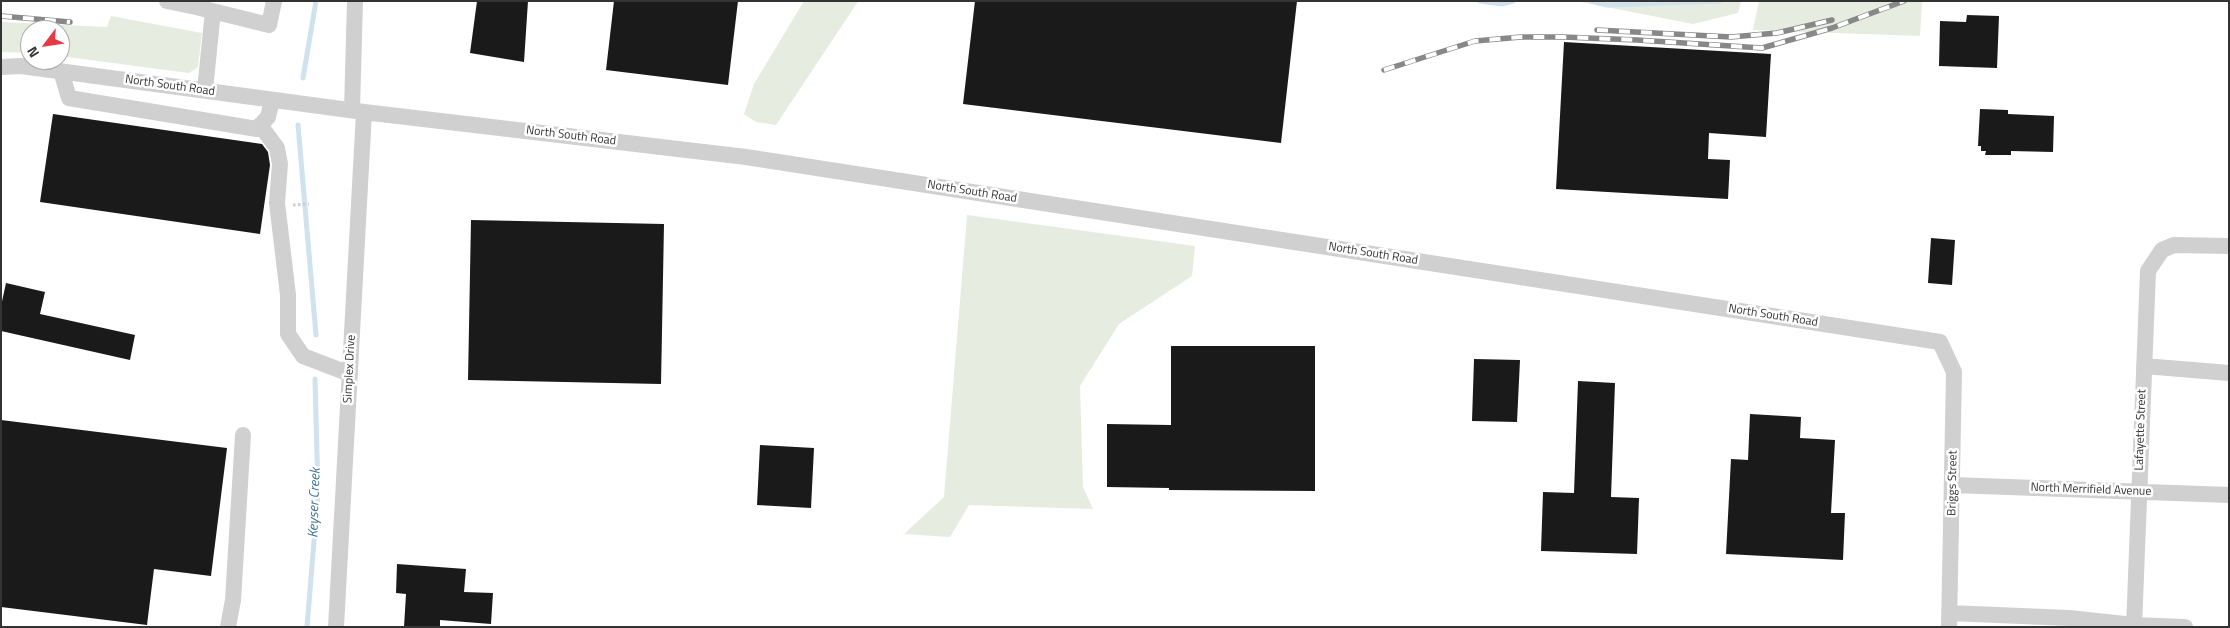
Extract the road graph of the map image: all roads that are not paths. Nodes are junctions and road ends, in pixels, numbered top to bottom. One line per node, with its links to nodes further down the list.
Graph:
1 (167, 1): 4 (street)
2 (274, 1): 5 (street)
3 (354, 1): 10 (street, Simplex Drive)
4 (197, 4): 5 (street)
5 (213, 11): 8 (street)
6 (1, 66): 7 (street, North South Road)
7 (61, 71): 8 (street, North South Road); 11 (street)
8 (205, 90): 9 (street, North South Road)
9 (272, 100): 10 (street, North South Road); 11 (street)
10 (358, 111): 13 (street, North South Road); 16 (street, Simplex Drive)
11 (260, 125): 16 (street)
12 (2229, 246): 14 (street, Lafayette Street)
13 (1940, 342): 18 (street, Briggs Street)
14 (2144, 366): 15 (street); 19 (street, Lafayette Street)
15 (2229, 373)
16 (350, 374): 24 (street, Simplex Drive)
17 (243, 435): 23 (street)
18 (1954, 485): 19 (street, North Merrifield Avenue); 21 (street, Briggs Street)
19 (2139, 492): 20 (street, North Merrifield Avenue); 22 (street, Lafayette Street)
20 (2229, 495)
21 (1950, 620): 22 (street)
22 (2134, 626): 25 (street)
23 (228, 627)
24 (336, 627)
25 (2185, 627)

